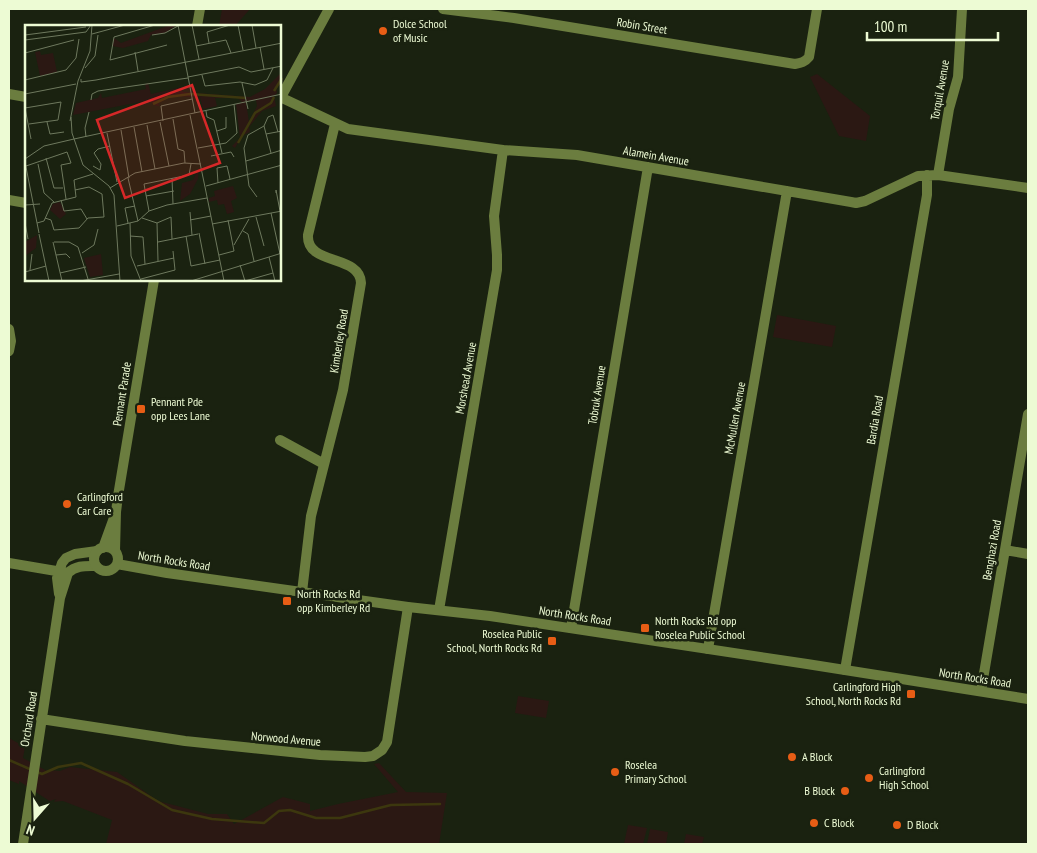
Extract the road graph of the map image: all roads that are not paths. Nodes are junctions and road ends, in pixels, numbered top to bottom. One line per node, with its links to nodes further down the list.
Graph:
1 (200, 9): 7 (street)
2 (329, 9): 9 (street)
3 (443, 9): 6 (street, Robin Street)
4 (817, 9): 6 (street, Robin Street)
5 (962, 9): 16 (street, Torquil Avenue)
6 (515, 14)
7 (197, 25)
8 (9, 94): 10 (street)
9 (281, 95)
10 (25, 97)
11 (281, 97): 12 (street, Alamein Avenue)
12 (335, 124): 13 (street, Alamein Avenue); 26 (street, Kimberley Road)
13 (503, 150): 14 (street, Alamein Avenue); 38 (street, Morshead Avenue)
14 (648, 167): 18 (street, Alamein Avenue); 39 (street, Tobruk Avenue)
15 (927, 175): 16 (street, Alamein Avenue); 18 (street, Alamein Avenue); 41 (street, Bardia Road)
16 (938, 175): 17 (street, Alamein Avenue)
17 (1028, 188)
18 (787, 191): 40 (street, McMullen Avenue)
19 (9, 200): 20 (street)
20 (25, 203)
21 (154, 281): 27 (street, Pennant Parade)
22 (9, 329): 23 (street)
23 (9, 351)
24 (1028, 414): 29 (street, Benghazi Road)
25 (280, 440): 26 (street)
26 (324, 464): 36 (street, Kimberley Road)
27 (116, 512): 28 (street, Pennant Parade); 30 (street, Pennant Parade)
28 (100, 549): 30 (street); 34 (street); 35 (street)
29 (1005, 550): 31 (street); 42 (street, Benghazi Road)
30 (115, 551): 33 (street)
31 (1028, 554)
32 (9, 563): 35 (street)
33 (117, 564): 34 (street); 36 (street, North Rocks Road)
34 (96, 566): 35 (street)
35 (64, 572): 44 (street, Orchard Road)
36 (302, 592): 37 (street, North Rocks Road)
37 (408, 606): 38 (street, North Rocks Road); 44 (street, Norwood Avenue)
38 (439, 610): 39 (street, North Rocks Road)
39 (571, 628): 40 (street, North Rocks Road)
40 (708, 649): 41 (street, North Rocks Road)
41 (845, 670): 42 (street, North Rocks Road)
42 (980, 691): 43 (street, North Rocks Road)
43 (1028, 698)
44 (42, 719): 45 (street, Orchard Road)
45 (22, 844)

